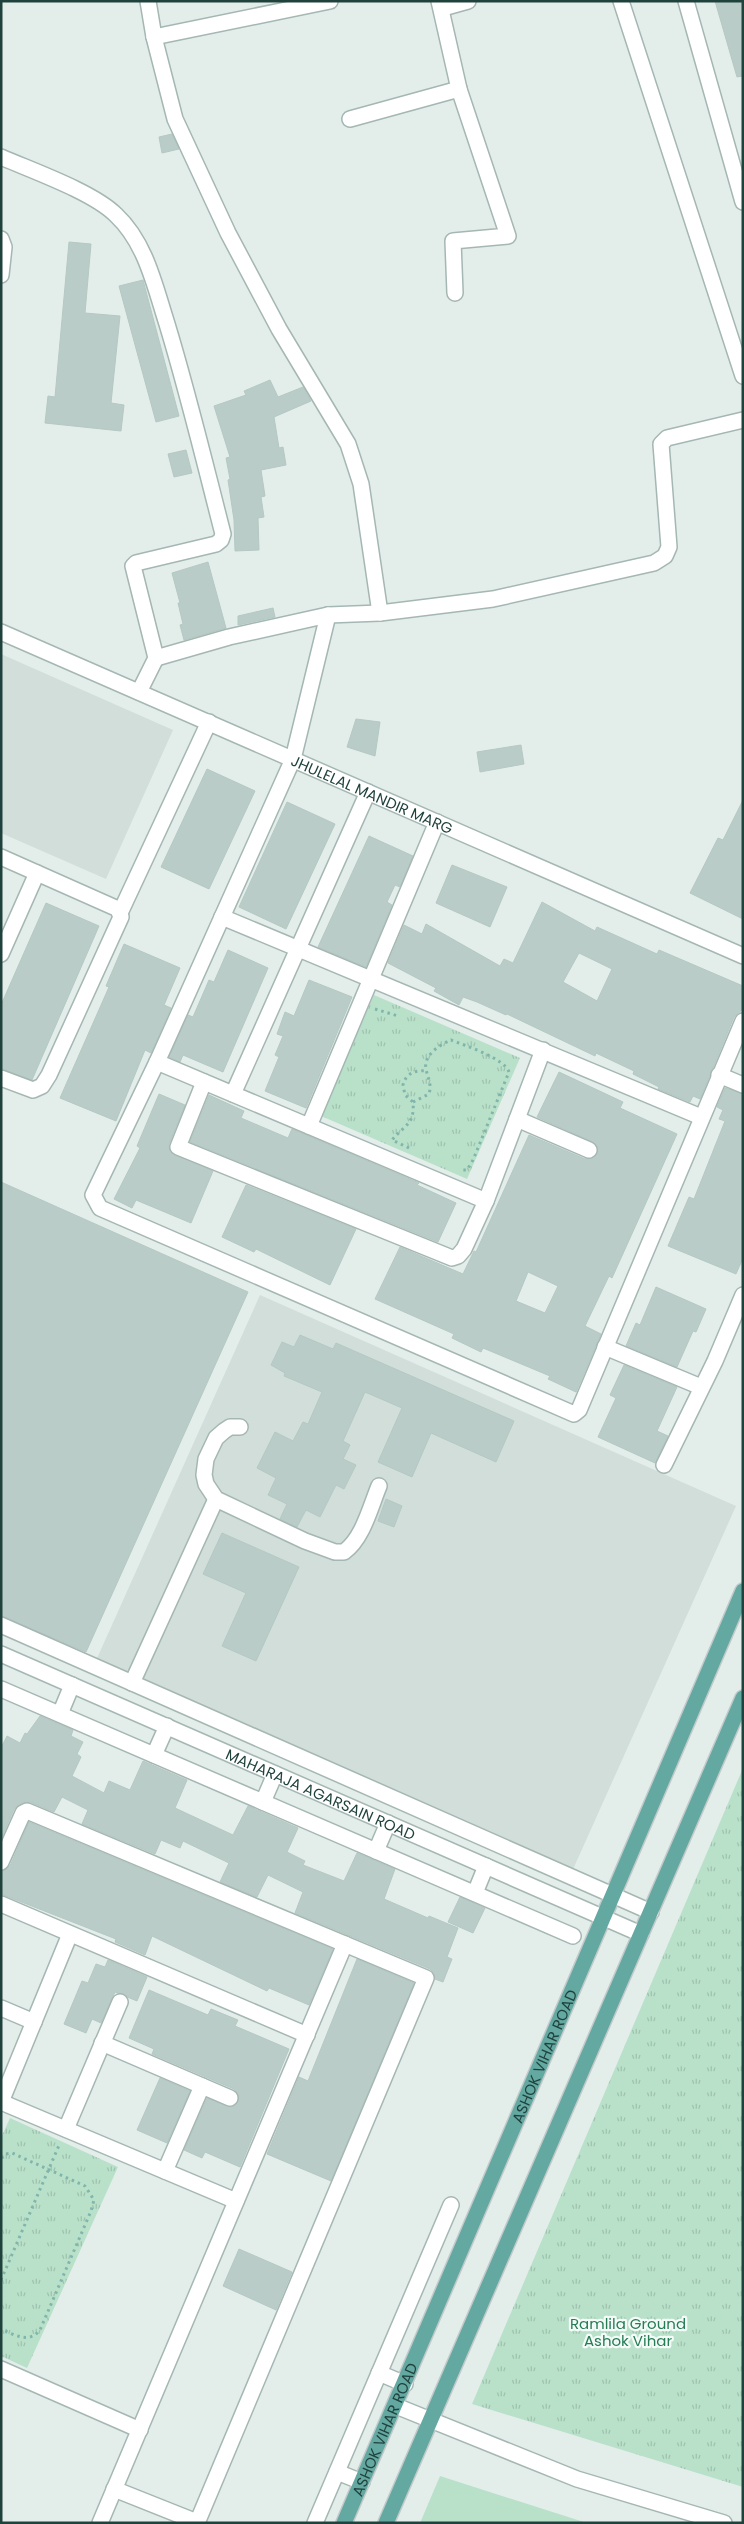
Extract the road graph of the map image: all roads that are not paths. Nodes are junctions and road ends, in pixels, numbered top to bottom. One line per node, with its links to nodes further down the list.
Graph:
1 (148, 1): 7 (street)
2 (330, 1): 7 (street)
3 (468, 1): 6 (street)
4 (621, 1): 15 (street)
5 (686, 1): 11 (street)
6 (441, 5): 8 (street)
7 (154, 37): 17 (street)
8 (459, 89): 9 (street); 14 (street)
9 (350, 119)
10 (1, 157): 20 (street)
11 (743, 202)
12 (1, 239): 13 (street)
13 (1, 275)
14 (455, 293)
15 (743, 376)
16 (743, 420): 17 (street)
17 (380, 613): 18 (street)
18 (328, 615): 20 (street); 23 (street)
19 (1, 632): 21 (street, JHULELAL MANDIR MARG)
20 (156, 658): 21 (street)
21 (139, 692): 22 (street, JHULELAL MANDIR MARG)
22 (209, 722): 23 (street, JHULELAL MANDIR MARG); 28 (street)
23 (293, 759): 24 (street, JHULELAL MANDIR MARG); 29 (street)
24 (368, 792): 25 (street, JHULELAL MANDIR MARG); 30 (street)
25 (437, 822): 32 (street, JHULELAL MANDIR MARG); 33 (street)
26 (1, 856): 27 (street)
27 (38, 873): 28 (street); 31 (street)
28 (120, 912): 38 (street)
29 (222, 917): 30 (street); 36 (street)
30 (298, 948): 33 (street); 41 (street)
31 (1, 954)
32 (743, 956)
33 (370, 978): 35 (street); 44 (street)
34 (743, 1021): 37 (street)
35 (543, 1050): 42 (street); 43 (street)
36 (157, 1062): 39 (street); 48 (street)
37 (720, 1075): 40 (street); 42 (street)
38 (1, 1078)
39 (204, 1082): 41 (street); 46 (street)
40 (743, 1085)
41 (233, 1094): 44 (street)
42 (701, 1116): 48 (street)
43 (516, 1119): 45 (street); 46 (street)
44 (309, 1126): 46 (street)
45 (589, 1150)
46 (486, 1201)
47 (743, 1295): 49 (street)
48 (605, 1347): 49 (street)
49 (700, 1387): 51 (street)
50 (240, 1427): 53 (street)
51 (664, 1465)
52 (379, 1486): 53 (street)
53 (216, 1499): 57 (street)
54 (743, 1591): 71 (main road, ASHOK VIHAR ROAD)
55 (1, 1625): 57 (street)
56 (1, 1654): 58 (street, MAHARAJA AGARSAIN ROAD)
57 (132, 1683): 71 (street)
58 (72, 1685): 61 (street); 62 (street, MAHARAJA AGARSAIN ROAD)
59 (1, 1689): 61 (street)
60 (743, 1698): 73 (main road)
61 (60, 1714): 63 (street)
62 (166, 1726): 63 (street); 64 (street, MAHARAJA AGARSAIN ROAD)
63 (154, 1755): 65 (street)
64 (275, 1774): 65 (street); 66 (street, MAHARAJA AGARSAIN ROAD)
65 (263, 1802): 67 (street)
66 (388, 1823): 67 (street); 69 (street, MAHARAJA AGARSAIN ROAD)
67 (376, 1851): 70 (street)
68 (1, 1862): 78 (street)
69 (486, 1866): 70 (street); 74 (street, MAHARAJA AGARSAIN ROAD)
70 (475, 1893): 77 (street)
71 (612, 1894): 73 (street); 74 (main road, ASHOK VIHAR ROAD)
72 (1, 1904): 75 (street)
73 (650, 1912): 76 (main road)
74 (602, 1916): 76 (street, MAHARAJA AGARSAIN ROAD); 93 (main road, ASHOK VIHAR ROAD)
75 (70, 1934): 81 (street); 82 (street)
76 (641, 1934): 95 (main road)
77 (573, 1936)
78 (345, 1944): 82 (street); 101 (street)
79 (120, 2002): 83 (street)
80 (1, 2008): 81 (street)
81 (34, 2022): 86 (street)
82 (307, 2035): 89 (street)
83 (102, 2043): 84 (street); 87 (street)
84 (202, 2086): 85 (street); 88 (street)
85 (230, 2098)
86 (1, 2102): 87 (street)
87 (66, 2129): 88 (street)
88 (165, 2171): 89 (street)
89 (236, 2201): 96 (street)
90 (450, 2205): 92 (street)
91 (1, 2370): 96 (street)
92 (379, 2373): 93 (street); 97 (street)
93 (405, 2384): 94 (main road, ASHOK VIHAR ROAD)
94 (396, 2406): 95 (street); 98 (main road, ASHOK VIHAR ROAD)
95 (430, 2422): 100 (street); 105 (main road)
96 (140, 2430): 99 (street)
97 (337, 2472): 98 (street); 103 (street)
98 (362, 2482): 104 (main road, ASHOK VIHAR ROAD)
99 (114, 2489): 101 (street); 102 (street)
100 (689, 2518): 106 (street)
101 (197, 2522)
102 (100, 2523)
103 (315, 2523)
104 (344, 2523)
105 (386, 2523)
106 (724, 2523)

